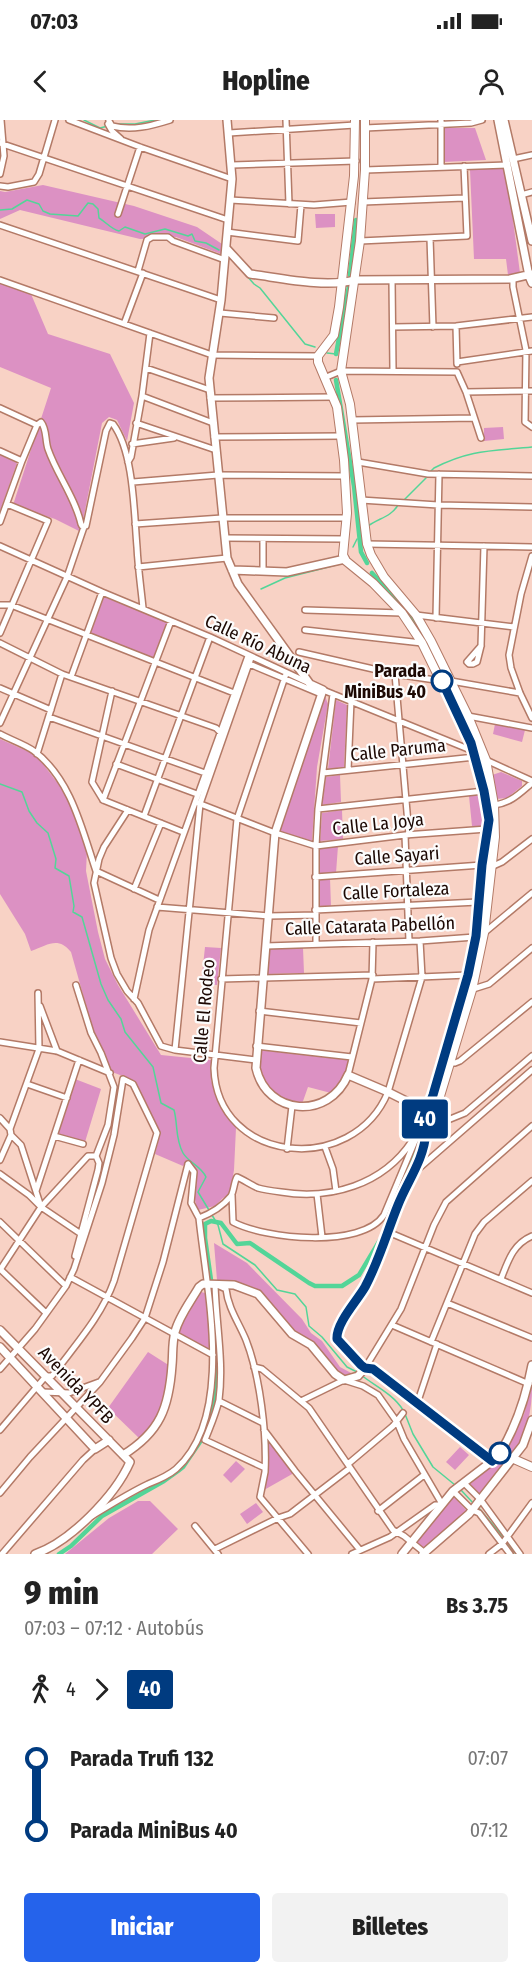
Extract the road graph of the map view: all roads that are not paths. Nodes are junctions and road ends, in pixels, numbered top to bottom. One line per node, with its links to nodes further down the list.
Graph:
1 (1, 120): 17 (street)
2 (55, 120): 20 (street)
3 (69, 120): 16 (street)
4 (110, 120): 5 (street); 16 (street)
5 (170, 120)
6 (227, 120): 15 (street)
7 (286, 120): 14 (street)
8 (483, 120): 12 (street)
9 (498, 120): 25 (street)
10 (504, 120): 21 (street)
11 (355, 122): 14 (street); 22 (main road)
12 (441, 122): 13 (street); 27 (street)
13 (365, 124): 28 (main road)
14 (286, 130): 15 (street); 23 (street)
15 (229, 133): 24 (street)
16 (128, 143): 18 (street)
17 (2, 144): 20 (street); 29 (street)
18 (140, 147): 30 (street); 32 (street)
19 (532, 155): 21 (street)
20 (44, 156): 31 (street); 32 (street)
21 (513, 159): 34 (street)
22 (356, 161): 23 (street); 37 (main road)
23 (289, 163): 24 (street); 39 (street)
24 (232, 165): 30 (street)
25 (507, 165): 26 (street); 52 (street)
26 (464, 166): 27 (street); 35 (street)
27 (441, 167): 28 (street)
28 (365, 170): 38 (main road)
29 (0, 174)
30 (232, 179): 36 (street)
31 (0, 186)
32 (127, 186): 41 (street); 42 (street)
33 (532, 192): 34 (street)
34 (521, 195): 44 (street)
35 (464, 198): 38 (street); 46 (street)
36 (230, 200): 39 (street); 42 (street)
37 (352, 202): 40 (street); 58 (main road)
38 (363, 202): 47 (main road)
39 (289, 204): 40 (street)
40 (301, 205): 45 (street)
41 (118, 214)
42 (228, 220): 45 (street)
43 (0, 225): 51 (street)
44 (531, 228): 48 (street)
45 (227, 232): 49 (street)
46 (430, 237): 47 (street); 57 (street)
47 (360, 241): 54 (main road)
48 (532, 241)
49 (226, 249): 50 (street); 58 (street)
50 (225, 260): 51 (street); 59 (street)
51 (140, 272): 59 (street); 64 (street)
52 (531, 278): 55 (street)
53 (0, 279): 64 (street)
54 (354, 279): 56 (street); 58 (street); 75 (main road)
55 (513, 279): 57 (street); 63 (street)
56 (392, 280): 57 (street); 66 (street)
57 (433, 280): 67 (street)
58 (343, 283): 71 (main road)
59 (221, 300): 60 (street)
60 (220, 313): 62 (street); 70 (street)
61 (532, 317): 63 (street)
62 (274, 318)
63 (520, 319): 65 (street); 69 (street)
64 (124, 324): 68 (street)
65 (456, 326): 67 (street); 72 (street)
66 (393, 327): 67 (street); 74 (street)
67 (433, 327)
68 (150, 333): 70 (street); 73 (street)
69 (529, 351): 72 (street); 78 (street)
70 (212, 355): 71 (street); 80 (street)
71 (318, 357): 77 (main road)
72 (457, 362): 76 (street)
73 (146, 368): 80 (street); 81 (street)
74 (393, 370): 75 (street); 76 (street)
75 (341, 371): 77 (street); 85 (main road)
76 (457, 372): 79 (street)
77 (324, 378): 82 (main road)
78 (529, 391): 79 (street); 89 (street)
79 (466, 392): 84 (street)
80 (210, 394): 82 (street); 87 (street)
81 (142, 396): 86 (street); 87 (street)
82 (334, 397): 90 (main road)
83 (0, 408): 88 (street)
84 (474, 418): 85 (street); 93 (street)
85 (352, 420): 99 (main road)
86 (136, 423): 91 (street); 94 (street)
87 (213, 423): 92 (street)
88 (37, 424): 97 (street); 113 (street)
89 (532, 427)
90 (340, 436): 92 (street); 102 (main road)
91 (176, 437): 94 (street); 95 (street)
92 (214, 437): 95 (street)
93 (481, 438)
94 (132, 444): 98 (street)
95 (216, 450): 101 (street)
96 (0, 451): 97 (street)
97 (22, 461): 106 (street)
98 (128, 462): 104 (street); 113 (street)
99 (358, 462): 100 (street); 105 (main road)
100 (439, 474): 103 (street); 107 (street)
101 (218, 475): 102 (street); 104 (street); 109 (street)
102 (345, 476): 110 (main road)
103 (532, 476)
104 (132, 482): 112 (street)
105 (362, 500): 107 (street); 117 (main road)
106 (7, 504): 111 (street); 125 (street)
107 (438, 505): 108 (street); 119 (street)
108 (532, 507)
109 (222, 518): 110 (street); 112 (street); 114 (street)
110 (346, 518): 116 (main road)
111 (0, 522)
112 (135, 524): 127 (street)
113 (84, 527): 131 (street)
114 (225, 538): 115 (street); 123 (street)
115 (263, 539): 116 (street); 129 (street)
116 (344, 539): 124 (main road)
117 (367, 544): 119 (street); 126 (main road)
118 (0, 546): 125 (street, Calle Río Abuna)
119 (436, 546): 120 (street); 139 (street)
120 (484, 546): 121 (street); 142 (street)
121 (532, 547)
122 (532, 556): 143 (street)
123 (227, 558): 127 (street); 128 (street)
124 (345, 558): 129 (street); 130 (main road)
125 (32, 561): 131 (street, Calle Río Abuna); 134 (street)
126 (375, 563): 130 (main road); 138 (main road)
127 (138, 567): 135 (street)
128 (232, 570): 129 (street); 162 (street)
129 (263, 571)
130 (363, 575): 137 (main road)
131 (67, 577): 132 (street, Calle Río Abuna); 140 (street)
132 (102, 592): 135 (street, Calle Río Abuna); 146 (street)
133 (0, 605): 134 (street)
134 (11, 606): 140 (street); 145 (street)
135 (143, 608): 141 (street, Calle Río Abuna)
136 (305, 610): 137 (street)
137 (402, 613): 149 (main road)
138 (416, 615): 139 (street); 161 (main road)
139 (436, 618): 142 (street)
140 (46, 620): 146 (street); 152 (street)
141 (171, 621): 147 (street, Calle Río Abuna); 154 (street)
142 (481, 624): 143 (street); 150 (street)
143 (514, 627): 167 (street)
144 (304, 630): 149 (street)
145 (0, 633)
146 (87, 636): 154 (street); 158 (street)
147 (210, 637): 153 (street, Calle Río Abuna); 159 (street)
148 (0, 644): 152 (street)
149 (422, 644): 160 (main road)
150 (481, 646)
151 (299, 652): 156 (street)
152 (30, 658): 155 (street); 169 (street)
153 (248, 660): 157 (street, Calle Río Abuna); 166 (street); 181 (street)
154 (155, 663): 159 (street); 170 (street)
155 (63, 674): 158 (street); 172 (street)
156 (395, 674): 160 (street); 177 (street)
157 (286, 676): 162 (street, Calle Río Abuna); 165 (street); 203 (street, Calle El Rodeo)
158 (71, 677): 164 (street)
159 (195, 679): 166 (street); 175 (street)
160 (442, 681): 185 (main road)
161 (451, 681): 167 (street); 173 (main road)
162 (310, 684): 165 (street, Calle Río Abuna)
163 (0, 687): 169 (street)
164 (112, 691): 170 (street); 182 (street)
165 (322, 692): 168 (street, Calle Río Abuna); 207 (street)
166 (234, 693): 181 (street)
167 (520, 693): 176 (street)
168 (333, 694): 171 (street, Calle Río Abuna); 192 (street)
169 (14, 695): 172 (street); 178 (street)
170 (141, 701): 175 (street); 183 (street)
171 (351, 701): 177 (street, Calle Río Abuna); 190 (street)
172 (51, 710): 174 (street)
173 (468, 716): 179 (street); 187 (main road)
174 (49, 717): 182 (street); 184 (street)
175 (181, 717): 181 (street); 186 (street)
176 (532, 718)
177 (399, 722): 185 (street, Calle Río Abuna); 189 (street)
178 (0, 723)
179 (532, 728)
180 (0, 734): 184 (street)
181 (222, 735): 191 (street); 197 (street)
182 (101, 737): 183 (street); 196 (street)
183 (124, 745): 186 (street); 188 (street)
184 (37, 754): 214 (street)
185 (474, 754): 189 (street, Calle Paruma); 195 (main road)
186 (165, 760): 191 (street); 193 (street)
187 (486, 760): 194 (street); 199 (main road)
188 (116, 764): 193 (street); 196 (street)
189 (403, 766): 190 (street, Calle Paruma); 198 (street)
190 (348, 770): 192 (street, Calle Paruma)
191 (205, 773): 197 (street)
192 (323, 773): 200 (street)
193 (158, 779): 197 (street); 202 (street)
194 (532, 782): 199 (street)
195 (484, 791): 198 (street); 205 (main road)
196 (103, 800): 201 (street)
197 (197, 800): 203 (street, Calle La Joya); 206 (street); 222 (street)
198 (406, 800): 200 (street); 208 (street)
199 (494, 805): 212 (main road)
200 (318, 809): 210 (street)
201 (128, 810): 202 (street); 214 (street)
202 (144, 816): 204 (street)
203 (237, 819): 207 (street, Calle La Joya); 223 (street, Calle El Rodeo)
204 (161, 823): 206 (street); 216 (street)
205 (487, 829): 208 (street, Calle La Joya); 211 (main road)
206 (183, 832): 218 (street)
207 (275, 833): 210 (street, Calle La Joya); 225 (street)
208 (407, 835): 210 (street, Calle La Joya); 213 (street)
209 (532, 839): 212 (street)
210 (316, 846): 215 (street)
211 (482, 865): 213 (street, Calle Sayari); 219 (main road)
212 (493, 866): 226 (main road)
213 (407, 870): 215 (street, Calle Sayari); 220 (street)
214 (96, 871): 216 (street); 242 (street)
215 (315, 877): 224 (street)
216 (134, 889): 218 (street)
217 (532, 893): 226 (street)
218 (159, 900): 221 (street)
219 (478, 902): 220 (street, Calle Fortaleza); 227 (main road)
220 (408, 906): 224 (street, Calle Fortaleza); 230 (street)
221 (157, 907): 222 (street, Calle Fortaleza); 242 (street)
222 (190, 909): 223 (street, Calle Fortaleza); 250 (street)
223 (228, 913): 225 (street, Calle Fortaleza); 238 (street, Calle El Rodeo)
224 (315, 913): 225 (street, Calle Fortaleza); 231 (street)
225 (269, 916): 232 (street)
226 (484, 933): 240 (main road)
227 (476, 936): 228 (street, Calle Catarata Pabellón); 234 (main road)
228 (420, 941): 230 (street, Calle Catarata Pabellón); 236 (street, Calle El Rodeo)
229 (373, 942): 230 (street, Calle Catarata Pabellón); 231 (street, Calle Catarata Pabellón); 235 (street)
230 (410, 942)
231 (316, 944): 232 (street, Calle Catarata Pabellón)
232 (266, 946): 237 (street)
233 (532, 948): 240 (street)
234 (468, 975): 236 (street); 240 (main road)
235 (373, 977): 236 (street); 237 (street); 246 (street)
236 (423, 977): 262 (street, Calle El Rodeo)
237 (263, 978): 238 (street); 245 (street)
238 (221, 980): 252 (street, Calle El Rodeo)
239 (76, 985): 259 (street)
240 (468, 990): 257 (main road)
241 (38, 993): 243 (street)
242 (134, 999): 250 (street)
243 (38, 1002): 249 (street); 251 (street)
244 (532, 1002): 257 (street)
245 (259, 1011): 246 (street); 248 (street)
246 (361, 1023): 254 (street)
247 (0, 1042): 249 (street)
248 (256, 1046): 254 (street); 256 (street)
249 (39, 1049): 251 (street); 261 (street)
250 (175, 1050): 252 (street)
251 (57, 1052): 255 (street)
252 (215, 1055): 256 (street); 273 (street, Calle El Rodeo)
253 (532, 1056): 268 (street)
254 (352, 1057): 260 (street)
255 (79, 1060): 259 (street); 263 (street)
256 (255, 1060): 264 (street)
257 (447, 1063): 265 (main road); 268 (main road)
258 (532, 1070): 276 (street)
259 (110, 1073): 274 (street)
260 (348, 1075): 262 (street); 264 (street)
261 (27, 1084): 263 (street); 269 (street)
262 (388, 1092): 265 (street); 272 (street, Calle El Rodeo)
263 (67, 1098): 270 (street)
264 (292, 1106): 273 (street)
265 (428, 1112): 268 (main road)
266 (0, 1118): 269 (street)
267 (532, 1126): 291 (street)
268 (423, 1130): 276 (main road); 280 (street); 289 (street)
269 (10, 1132): 275 (street); 279 (street)
270 (54, 1136): 271 (street); 279 (street)
271 (83, 1144)
272 (325, 1147): 273 (street, Calle El Rodeo); 280 (street)
273 (287, 1149)
274 (96, 1156): 283 (street); 287 (street)
275 (0, 1160)
276 (414, 1173): 286 (main road)
277 (0, 1174): 283 (street)
278 (532, 1181): 292 (street)
279 (36, 1191): 283 (street)
280 (336, 1191): 281 (street)
281 (317, 1194): 282 (street); 289 (street)
282 (232, 1195): 284 (street); 289 (street)
283 (41, 1207): 287 (street); 290 (street)
284 (198, 1218): 296 (street); 302 (street)
285 (0, 1222): 290 (street)
286 (388, 1232): 291 (street); 315 (main road)
287 (81, 1234): 294 (street)
288 (532, 1236): 295 (street)
289 (322, 1237)
290 (19, 1240): 293 (street); 297 (street)
291 (424, 1248): 292 (street); 303 (street)
292 (463, 1263): 295 (street); 300 (street)
293 (0, 1270): 301 (street)
294 (70, 1278): 297 (street); 299 (street); 299 (street)
295 (501, 1279): 298 (street)
296 (211, 1284): 305 (street); 310 (street); 313 (street); 317 (street); 322 (street)
297 (66, 1286): 301 (street)
298 (532, 1293)
299 (108, 1298): 302 (street); 316 (street)
300 (447, 1303): 306 (street); 307 (street)
301 (46, 1313): 309 (street)
302 (145, 1317): 305 (street); 318 (street)
303 (392, 1325): 307 (street); 315 (street)
304 (0, 1330): 309 (street, Avenida YPFB)
305 (174, 1334): 310 (street); 335 (street)
306 (532, 1338)
307 (434, 1343): 319 (street); 324 (street)
308 (0, 1347): 311 (street, Avenida YPFB)
309 (19, 1348): 311 (street); 316 (street, Avenida YPFB)
310 (213, 1355): 352 (street)
311 (10, 1358): 314 (street); 320 (street, Avenida YPFB)
312 (532, 1365): 319 (street)
313 (254, 1367): 323 (street); 330 (street)
314 (0, 1369)
315 (362, 1372): 317 (street); 324 (main road)
316 (46, 1376): 320 (street); 321 (street, Avenida YPFB)
317 (344, 1380): 323 (street); 329 (street)
318 (100, 1382): 321 (street); 325 (street)
319 (529, 1384): 334 (street)
320 (40, 1390): 321 (street); 327 (street, Avenida YPFB); 331 (street)
321 (63, 1393): 325 (street, Avenida YPFB)
322 (219, 1401): 330 (street); 340 (street)
323 (301, 1401): 338 (street)
324 (417, 1404): 337 (main road)
325 (77, 1408): 327 (street); 332 (street, Avenida YPFB)
326 (403, 1413): 329 (street)
327 (66, 1417): 333 (street, Avenida YPFB); 344 (street)
328 (532, 1420): 336 (street)
329 (397, 1422): 338 (street); 341 (street)
330 (263, 1426): 340 (street); 345 (street)
331 (0, 1430)
332 (108, 1440): 333 (street); 335 (street, Avenida YPFB)
333 (96, 1449): 360 (street)
334 (500, 1453): 336 (main road); 337 (main road)
335 (123, 1455): 352 (street, Avenida YPFB)
336 (513, 1459): 339 (main road); 346 (street)
337 (492, 1461): 342 (street)
338 (349, 1466): 345 (street); 350 (street)
339 (532, 1467)
340 (265, 1468): 351 (street)
341 (424, 1475): 348 (street); 350 (street)
342 (464, 1483): 343 (street); 346 (street)
343 (453, 1491): 348 (street); 349 (street)
344 (0, 1493)
345 (315, 1496): 351 (street); 359 (street)
346 (480, 1499): 349 (street); 355 (street)
347 (532, 1503): 355 (street)
348 (442, 1504): 354 (street); 356 (street)
349 (472, 1510): 357 (street); 365 (street)
350 (378, 1511): 354 (street)
351 (278, 1518): 358 (street); 362 (street)
352 (84, 1521): 361 (street)
353 (195, 1526): 358 (street)
354 (398, 1532): 356 (street); 359 (street)
355 (507, 1536): 357 (street); 368 (street)
356 (411, 1542): 364 (street); 365 (street)
357 (502, 1544): 366 (street); 367 (street)
358 (217, 1551)
359 (360, 1551): 363 (street)
360 (2, 1554)
361 (35, 1554)
362 (308, 1554)
363 (351, 1554)
364 (402, 1554)
365 (425, 1554)
366 (489, 1554)
367 (510, 1554)
368 (520, 1554)

